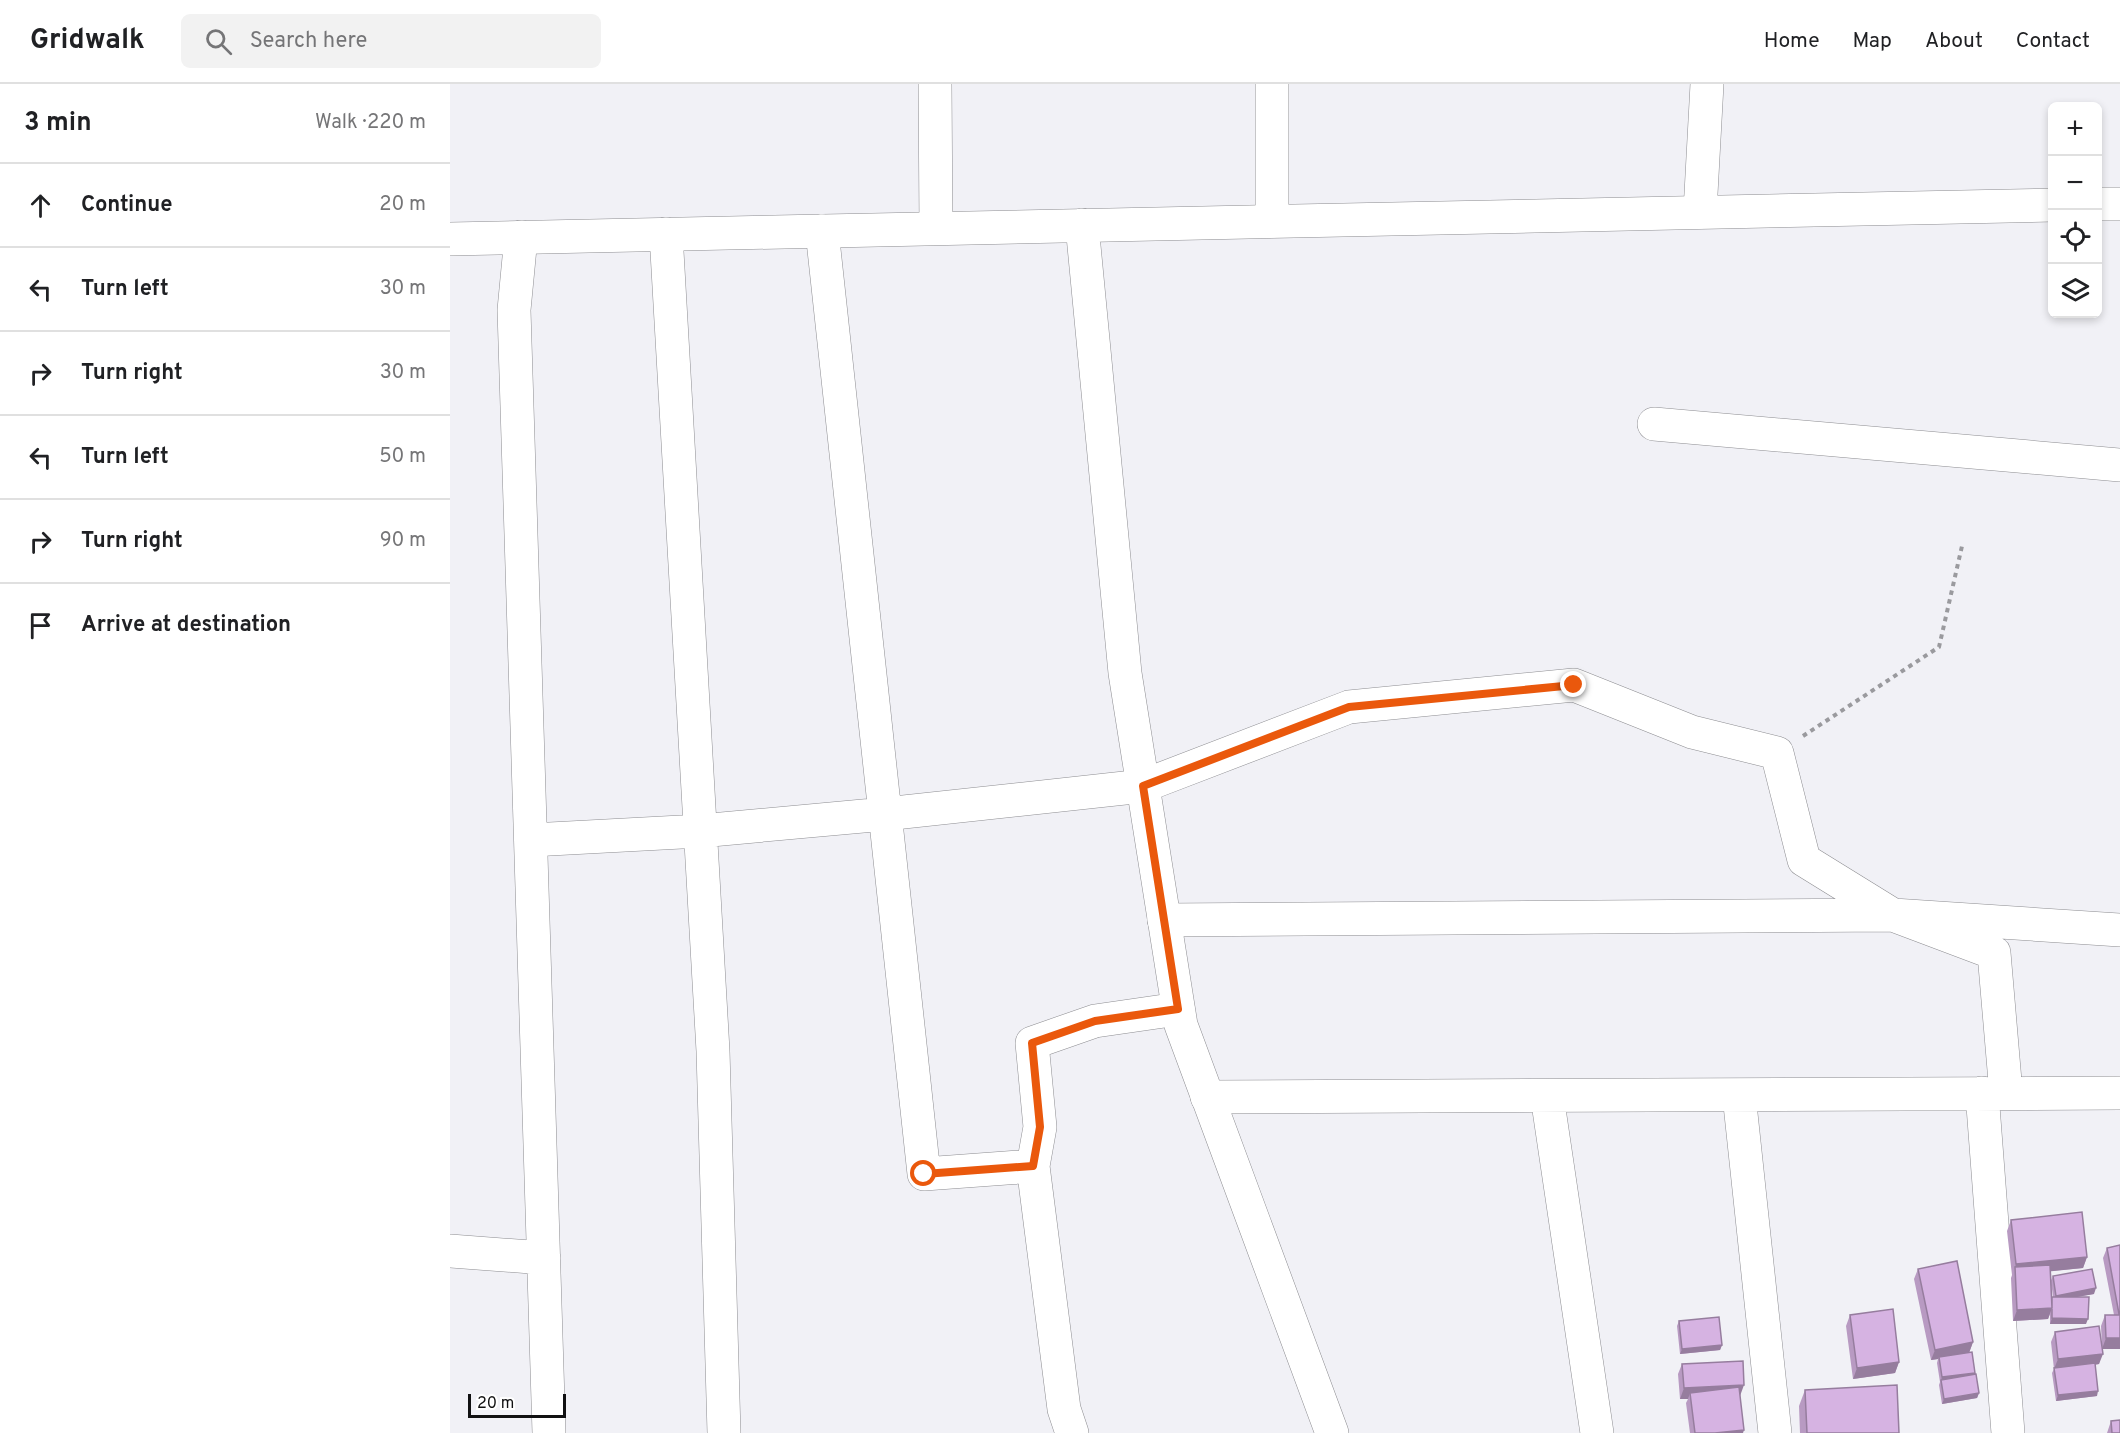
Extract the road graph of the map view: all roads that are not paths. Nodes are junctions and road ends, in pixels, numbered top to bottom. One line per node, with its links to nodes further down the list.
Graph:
1 (935, 84): 10 (main road)
2 (1272, 84): 8 (main road)
3 (1707, 84): 7 (main road)
4 (2102, 204): 5 (main road)
5 (2120, 204)
6 (2048, 205): 7 (main road)
7 (1700, 212): 8 (main road)
8 (1272, 221): 9 (main road)
9 (1082, 225): 10 (main road); 17 (main road)
10 (936, 228): 11 (main road)
11 (822, 231): 12 (main road); 18 (main road)
12 (666, 234): 13 (main road); 19 (main road)
13 (521, 237): 14 (main road); 20 (main road)
14 (450, 239)
15 (1654, 424): 16 (main road)
16 (2120, 465)
17 (1143, 786): 18 (main road); 21 (main road); 22 (main road)
18 (885, 814): 19 (main road); 30 (main road)
19 (700, 831): 20 (main road); 34 (main road)
20 (531, 840): 32 (main road)
21 (1893, 915): 22 (main road); 23 (main road); 25 (main road)
22 (1164, 920): 24 (main road)
23 (2120, 930)
24 (1178, 1009): 28 (main road); 30 (main road)
25 (1994, 1093): 26 (main road); 27 (main road); 39 (main road)
26 (2120, 1093)
27 (1739, 1095): 29 (main road); 38 (main road)
28 (1207, 1096): 29 (main road); 36 (main road)
29 (1547, 1096): 37 (main road)
30 (1033, 1166): 35 (main road)
31 (450, 1251): 32 (main road)
32 (544, 1258): 33 (main road)
33 (549, 1433)
34 (724, 1433)
35 (1072, 1433)
36 (1332, 1433)
37 (1597, 1433)
38 (1774, 1433)
39 (2008, 1433)

